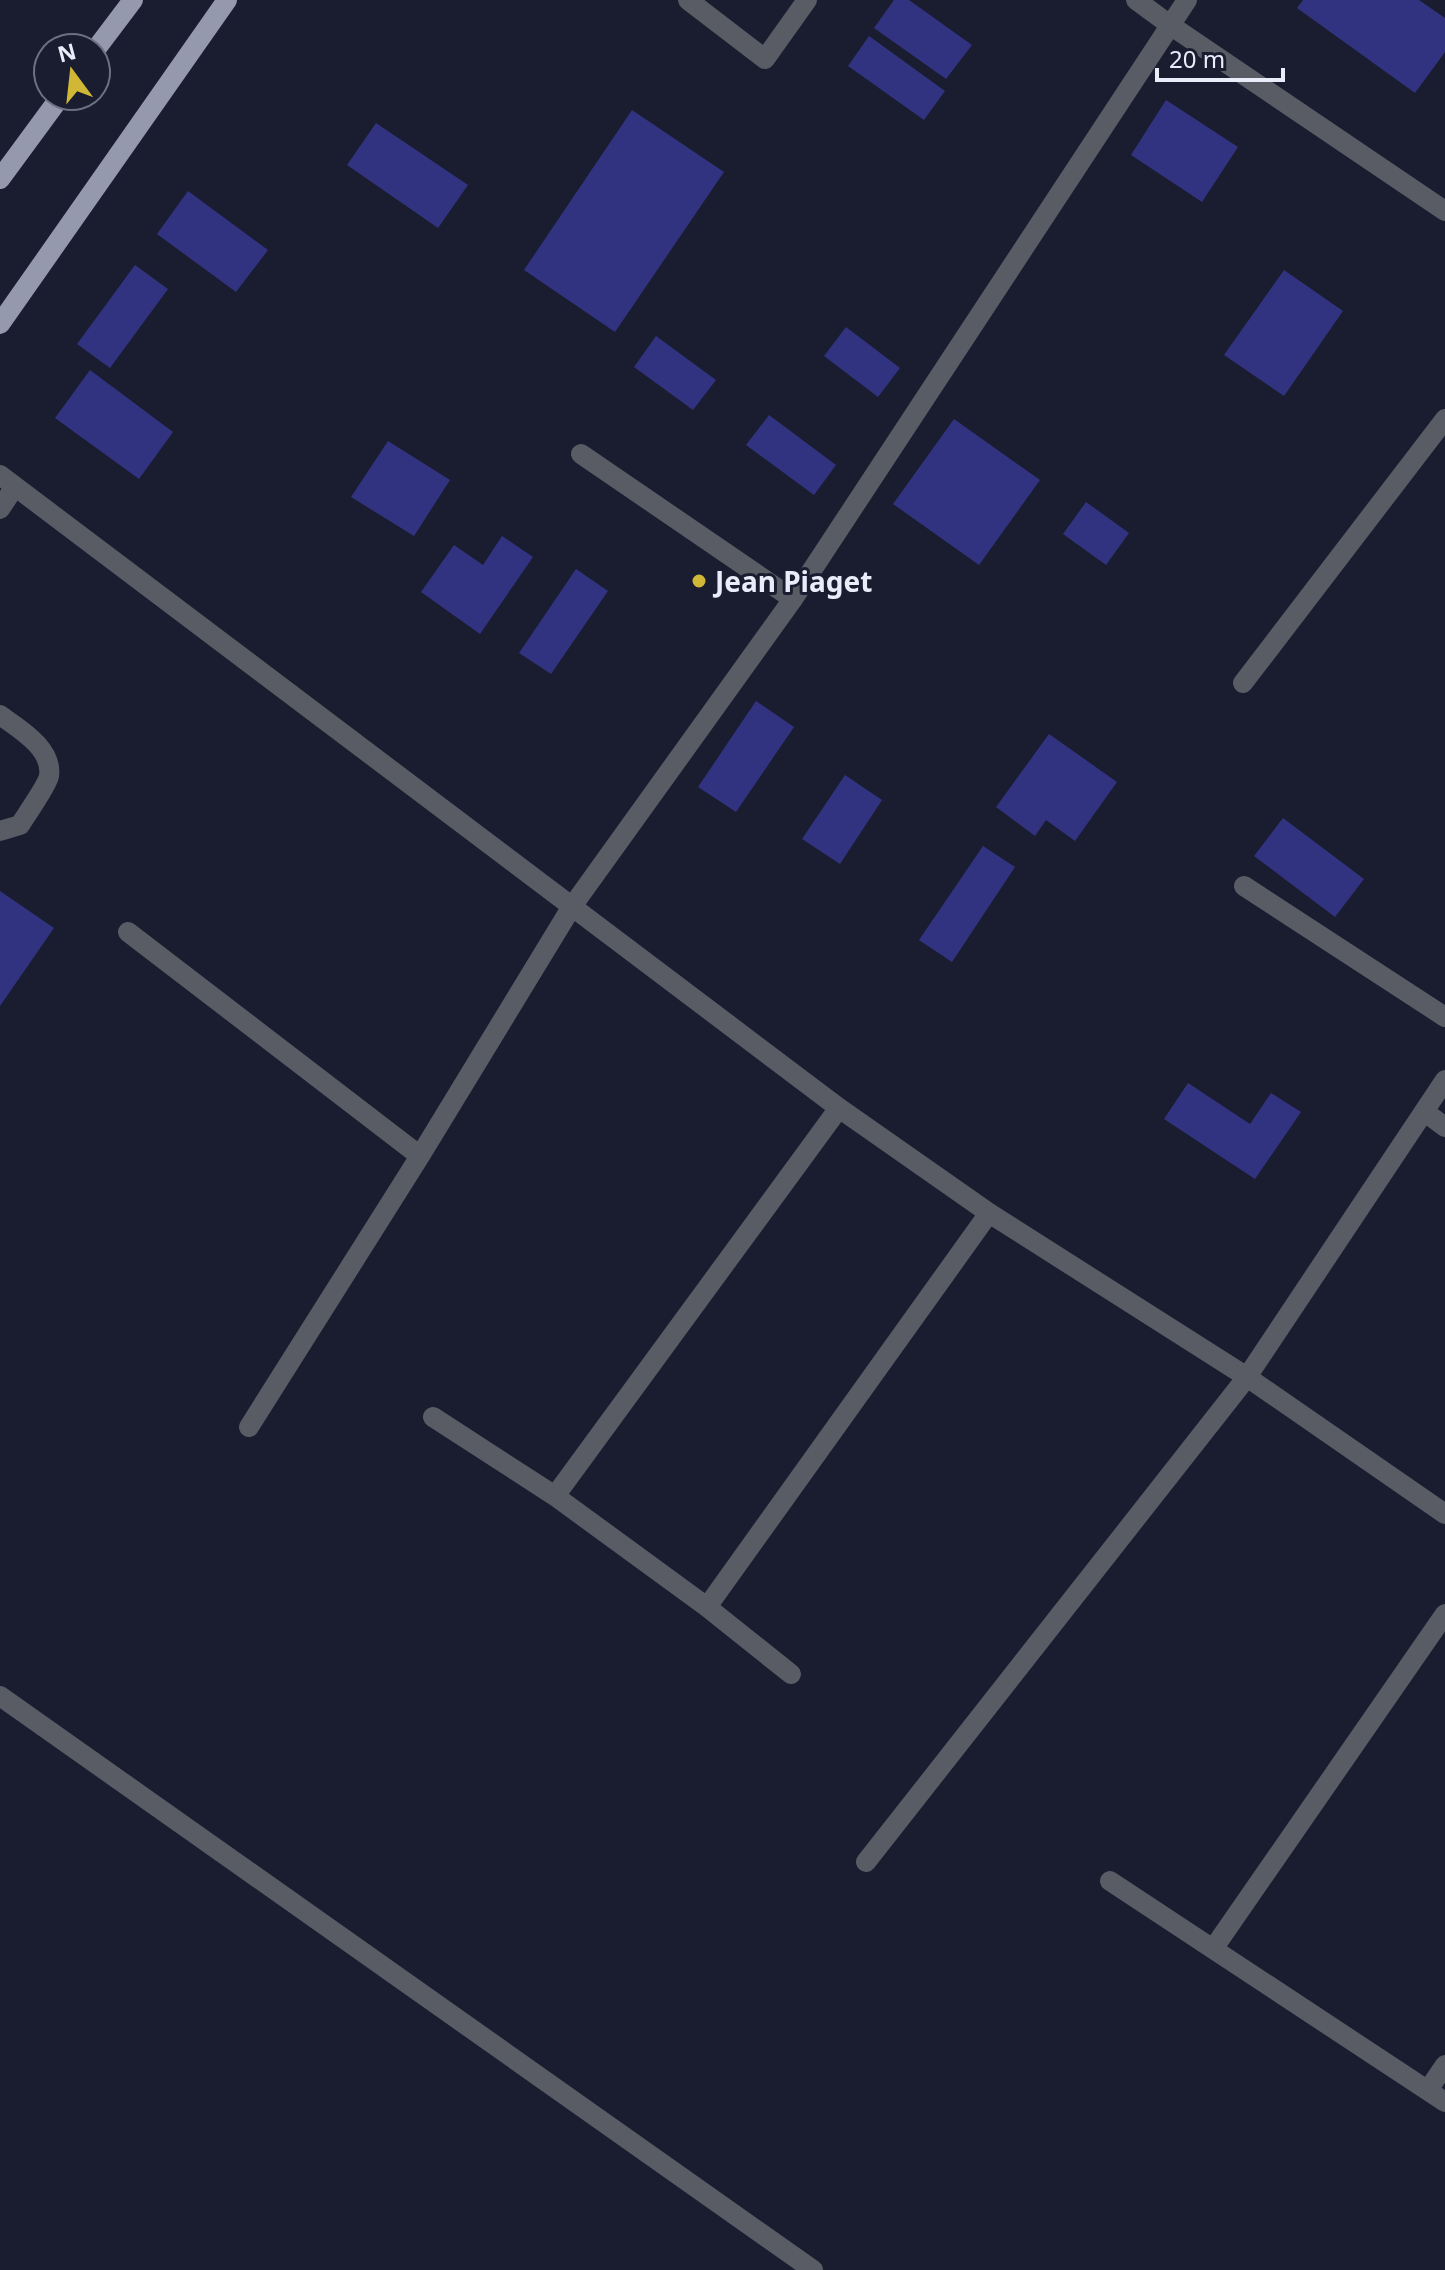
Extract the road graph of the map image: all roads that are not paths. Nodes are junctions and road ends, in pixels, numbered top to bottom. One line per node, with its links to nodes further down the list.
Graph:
1 (133, 0): 8 (main road)
2 (227, 0): 12 (main road)
3 (688, 0): 4 (street)
4 (807, 0)
5 (1136, 0): 7 (street)
6 (1187, 0): 7 (street)
7 (1170, 25): 11 (street); 17 (street)
8 (109, 32)
9 (49, 112): 10 (main road)
10 (0, 179)
11 (1445, 211)
12 (3, 312)
13 (1445, 419): 18 (street)
14 (581, 454): 17 (street)
15 (7, 481): 16 (street); 22 (street)
16 (0, 509)
17 (793, 599): 22 (street)
18 (1243, 683)
19 (0, 715): 20 (street)
20 (0, 831)
21 (1244, 886): 24 (street)
22 (571, 908): 26 (street); 29 (street)
23 (128, 932): 29 (street)
24 (1445, 1017)
25 (1445, 1080): 27 (street)
26 (839, 1108): 30 (street); 34 (street)
27 (1425, 1112): 28 (street); 31 (street)
28 (1445, 1127)
29 (420, 1156): 33 (street)
30 (989, 1213): 31 (street); 36 (street)
31 (1247, 1377): 35 (street); 40 (street)
32 (433, 1417): 34 (street)
33 (249, 1427)
34 (555, 1496): 36 (street)
35 (1445, 1514)
36 (707, 1607): 38 (street)
37 (1445, 1614): 42 (street)
38 (791, 1674)
39 (0, 1696): 45 (street)
40 (866, 1862)
41 (1110, 1881): 42 (street)
42 (1213, 1949): 44 (street)
43 (1445, 2065): 44 (street)
44 (1436, 2096)
45 (813, 2270)

